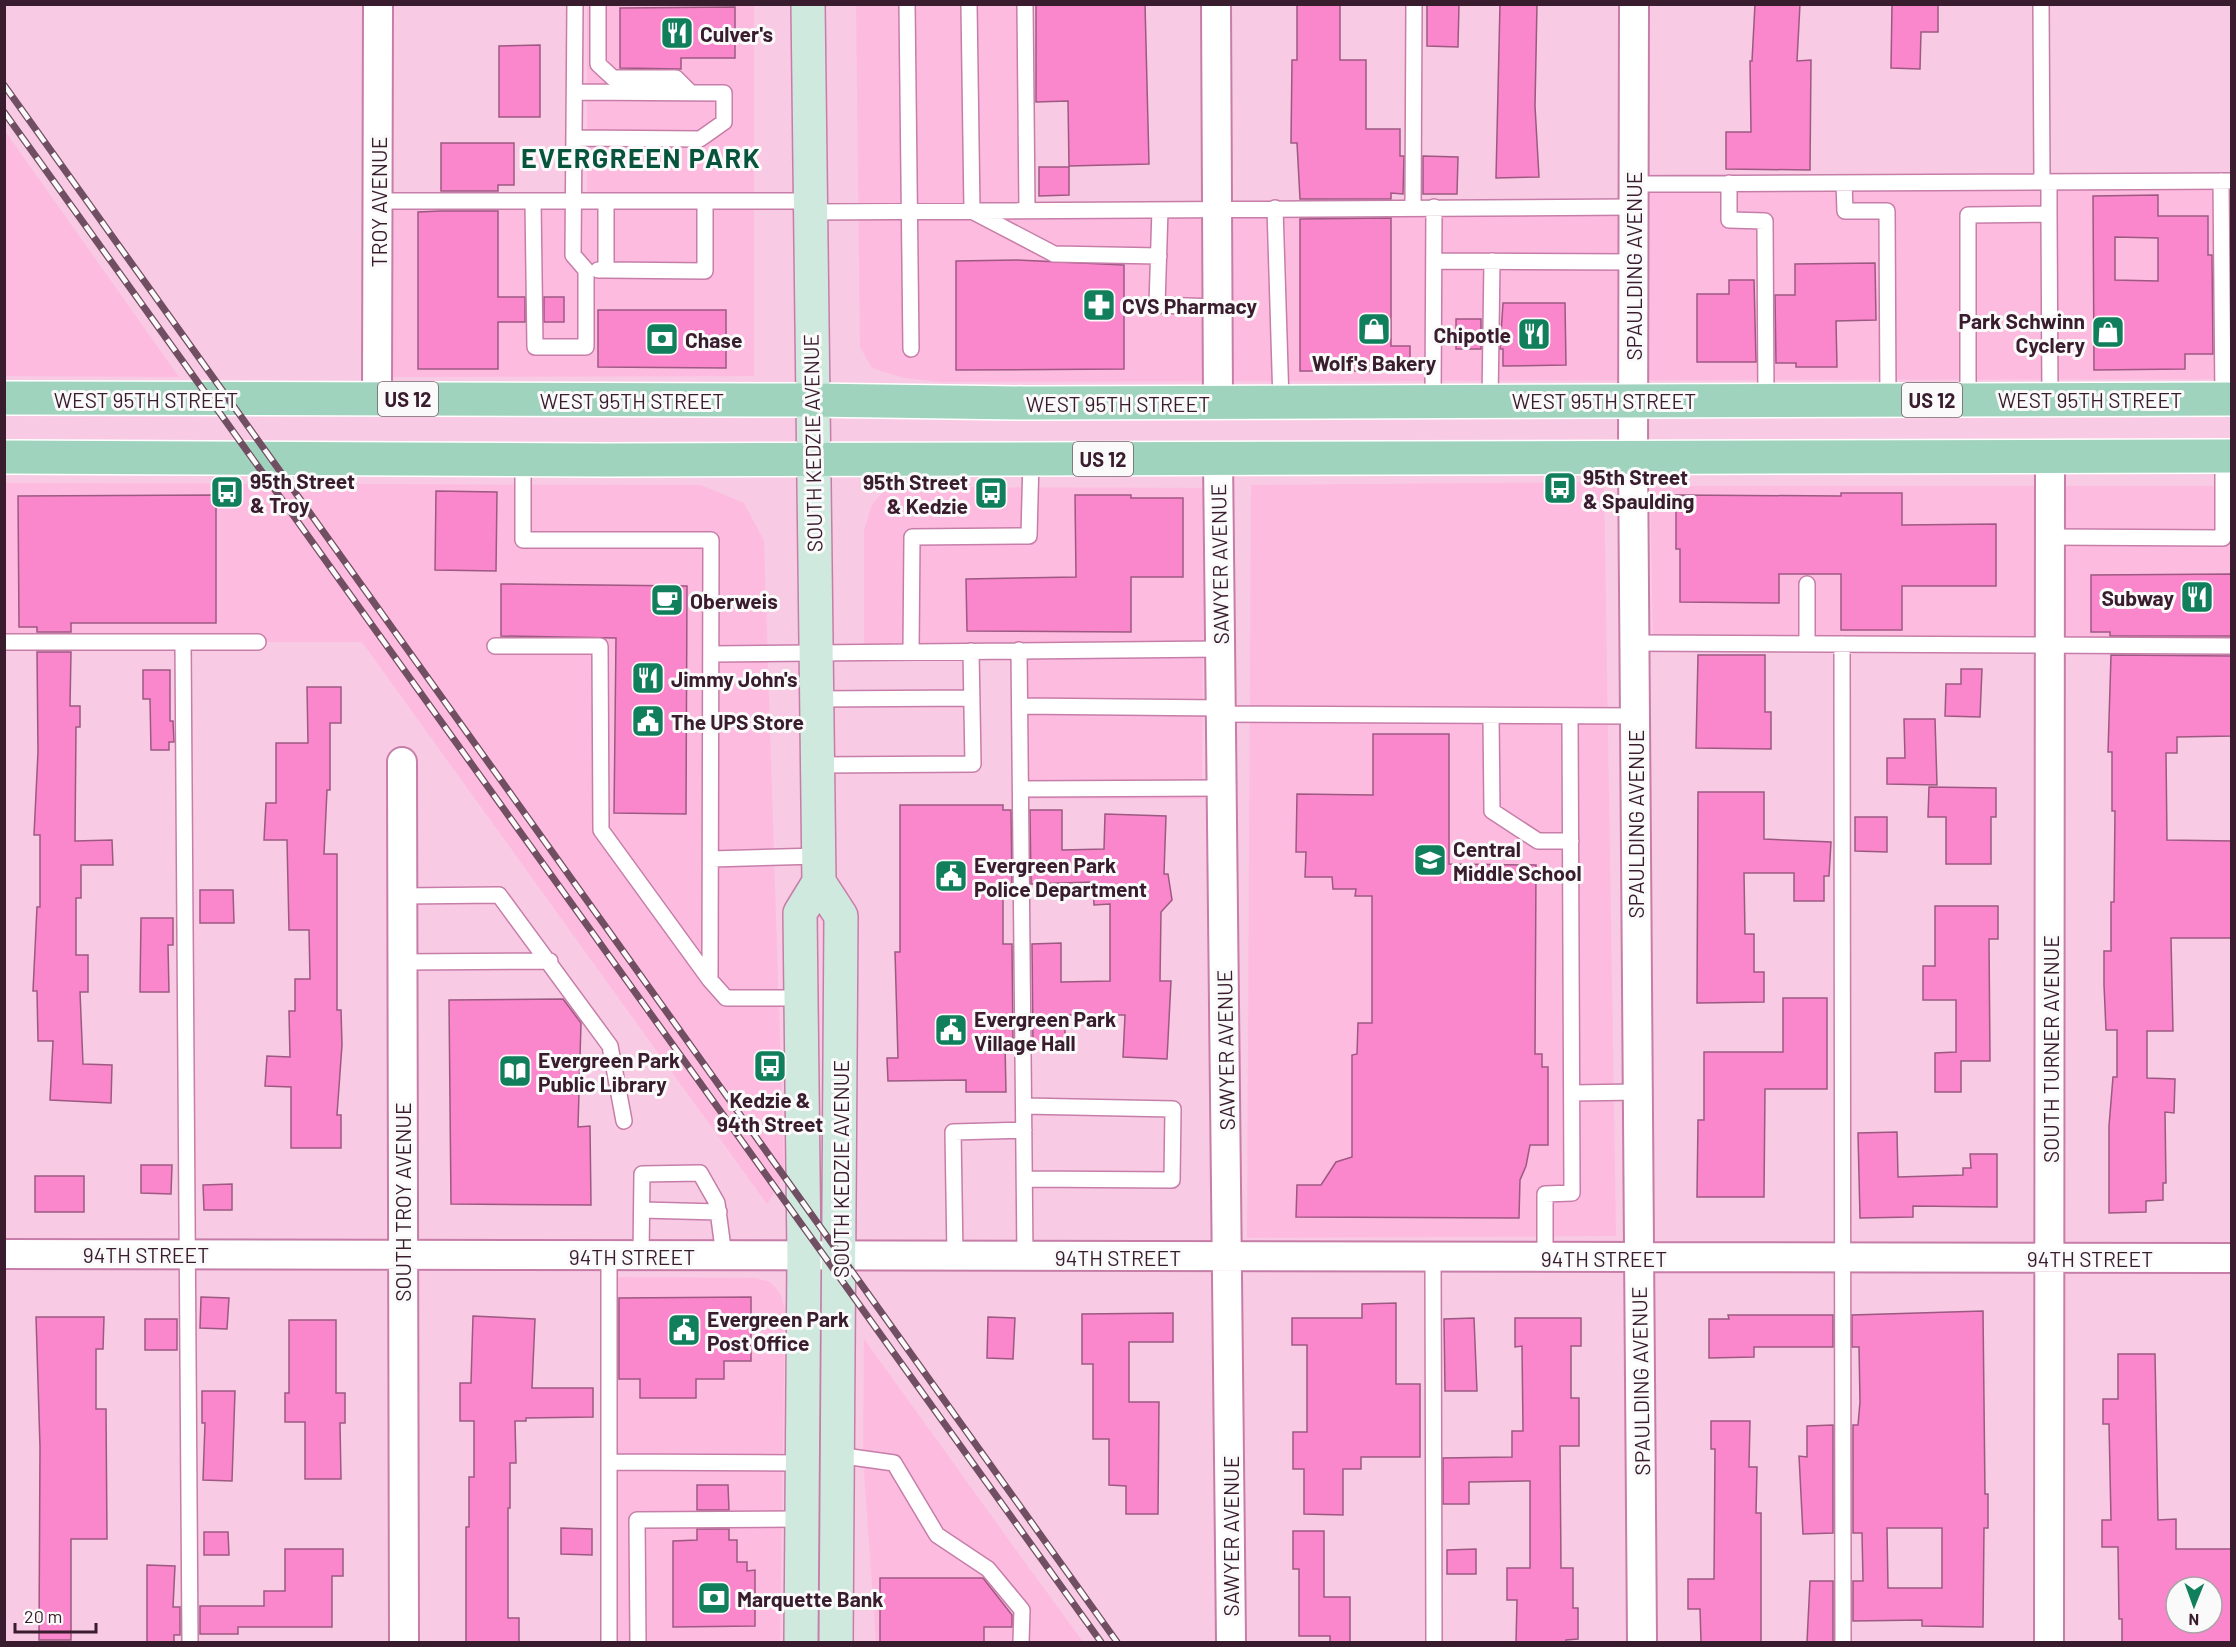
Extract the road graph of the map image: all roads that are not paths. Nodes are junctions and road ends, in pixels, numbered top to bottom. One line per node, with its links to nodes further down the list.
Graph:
1 (378, 4): 20 (street, TROY AVENUE)
2 (575, 4): 12 (lane)
3 (598, 4): 13 (lane)
4 (808, 4): 25 (main road, SOUTH KEDZIE AVENUE)
5 (907, 4): 32 (lane)
6 (969, 4): 33 (lane)
7 (1025, 4): 29 (lane)
8 (1216, 4): 31 (street)
9 (1414, 4): 28 (lane)
10 (1634, 4): 19 (street, SPAULDING AVENUE)
11 (2041, 4): 16 (lane)
12 (575, 92): 13 (lane); 14 (lane)
13 (691, 93): 14 (lane)
14 (575, 138): 24 (lane)
15 (2226, 181): 16 (lane); 46 (lane)
16 (2045, 182): 18 (lane); 34 (lane)
17 (1729, 183): 18 (lane); 19 (lane); 49 (lane)
18 (1845, 183): 50 (lane)
19 (1633, 195): 26 (lane); 38 (street, SPAULDING AVENUE)
20 (377, 201): 21 (lane); 44 (street, TROY AVENUE)
21 (533, 201): 24 (lane); 39 (lane)
22 (606, 201): 23 (lane); 24 (lane); 40 (lane)
23 (705, 201): 25 (lane); 40 (lane)
24 (574, 202): 39 (lane)
25 (810, 206): 32 (lane); 47 (main road, SOUTH KEDZIE AVENUE)
26 (1434, 207): 28 (lane); 36 (lane)
27 (1275, 208): 28 (lane); 31 (lane); 55 (lane)
28 (1413, 208)
29 (1027, 210): 30 (lane); 33 (lane)
30 (1160, 210): 31 (lane); 35 (lane)
31 (1217, 210): 41 (street)
32 (910, 211): 33 (lane); 42 (lane)
33 (972, 211): 35 (lane)
34 (2049, 214): 45 (lane); 51 (lane)
35 (1159, 256): 41 (lane)
36 (1434, 261): 37 (lane); 52 (lane)
37 (1492, 261): 38 (lane); 53 (lane)
38 (1633, 262): 48 (street, SPAULDING AVENUE)
39 (586, 270): 40 (lane)
40 (606, 270)
41 (1217, 307): 54 (street)
42 (911, 349)
43 (4, 398): 44 (main road, WEST 95TH STREET / US 12)
44 (377, 399): 47 (main road, WEST 95TH STREET / US 12)
45 (1968, 399): 50 (main road, WEST 95TH STREET / US 12); 51 (main road, WEST 95TH STREET / US 12)
46 (2228, 399): 51 (main road, WEST 95TH STREET / US 12)
47 (812, 400): 54 (main road, WEST 95TH STREET / US 12); 63 (main road, SOUTH KEDZIE AVENUE)
48 (1633, 400): 49 (main road, WEST 95TH STREET / US 12); 53 (main road, WEST 95TH STREET / US 12); 59 (street, SPAULDING AVENUE)
49 (1766, 400): 50 (main road, WEST 95TH STREET / US 12)
50 (1888, 400)
51 (2050, 400)
52 (1433, 401): 53 (main road, WEST 95TH STREET / US 12); 55 (main road, WEST 95TH STREET / US 12)
53 (1490, 401)
54 (1218, 402): 55 (main road, WEST 95TH STREET / US 12)
55 (1281, 402)
56 (2050, 456): 57 (main road, US 12); 59 (main road, US 12); 64 (street, SOUTH TURNER AVENUE)
57 (2228, 456): 64 (lane)
58 (4, 457): 60 (main road, US 12)
59 (1633, 457): 62 (main road, US 12); 69 (street, SPAULDING AVENUE)
60 (523, 459): 63 (main road, US 12); 80 (lane)
61 (1031, 459): 62 (main road, US 12); 63 (main road, US 12); 77 (lane)
62 (1218, 459): 75 (street, SAWYER AVENUE)
63 (812, 460): 79 (main road, SOUTH KEDZIE AVENUE)
64 (2050, 537): 72 (street, SOUTH TURNER AVENUE)
65 (1807, 584): 70 (lane)
66 (4, 642): 67 (lane)
67 (183, 642): 68 (lane); 109 (lane)
68 (258, 642)
69 (1634, 644): 70 (lane); 87 (street, SPAULDING AVENUE)
70 (1807, 644): 71 (lane)
71 (1842, 644): 72 (lane); 122 (lane)
72 (2050, 645): 74 (lane); 123 (street, SOUTH TURNER AVENUE)
73 (495, 646): 98 (lane)
74 (2232, 646)
75 (1220, 649): 76 (lane); 84 (street, SAWYER AVENUE)
76 (1019, 650): 78 (lane); 83 (lane)
77 (911, 651): 78 (lane); 79 (lane)
78 (971, 651): 81 (lane)
79 (814, 652): 80 (lane); 82 (main road, SOUTH KEDZIE AVENUE)
80 (711, 654): 93 (lane)
81 (972, 698): 82 (lane); 89 (lane)
82 (815, 699): 89 (main road, SOUTH KEDZIE AVENUE)
83 (1020, 706): 84 (lane); 91 (lane)
84 (1221, 711): 85 (lane); 90 (street, SAWYER AVENUE)
85 (1491, 716): 86 (lane); 92 (lane)
86 (1570, 716): 87 (lane); 92 (lane)
87 (1635, 717): 100 (street, SPAULDING AVENUE)
88 (402, 762): 95 (street, SOUTH TROY AVENUE)
89 (817, 765): 94 (main road, SOUTH KEDZIE AVENUE)
90 (1222, 788): 91 (lane); 118 (street, SAWYER AVENUE)
91 (1021, 789): 102 (lane)
92 (1570, 841): 101 (lane)
93 (711, 859): 94 (lane); 98 (lane)
94 (819, 869): 99 (main road, SOUTH KEDZIE AVENUE); 115 (main road, SOUTH KEDZIE AVENUE)
95 (400, 896): 96 (lane); 97 (street, SOUTH TROY AVENUE)
96 (550, 961): 97 (lane); 103 (lane)
97 (401, 962): 110 (street, SOUTH TROY AVENUE)
98 (711, 980): 99 (lane)
99 (801, 998): 114 (main road, SOUTH KEDZIE AVENUE)
100 (1637, 1092): 101 (lane); 121 (street, SPAULDING AVENUE)
101 (1572, 1093): 120 (lane)
102 (1024, 1106): 104 (lane); 105 (lane)
103 (624, 1121)
104 (1024, 1130): 105 (lane); 116 (lane)
105 (1024, 1179): 117 (lane)
106 (642, 1210): 107 (lane); 107 (lane); 112 (lane)
107 (719, 1212): 113 (lane)
108 (4, 1254): 109 (street, 94TH STREET)
109 (187, 1254): 110 (street, 94TH STREET); 130 (lane)
110 (402, 1255): 111 (street, 94TH STREET); 131 (street, SOUTH TROY AVENUE)
111 (609, 1255): 112 (street, 94TH STREET); 126 (lane)
112 (641, 1256): 113 (street, 94TH STREET)
113 (724, 1256): 114 (street, 94TH STREET)
114 (804, 1256): 115 (street, 94TH STREET); 127 (main road, SOUTH KEDZIE AVENUE)
115 (840, 1256): 116 (street, 94TH STREET); 125 (main road, SOUTH KEDZIE AVENUE)
116 (955, 1256): 117 (street, 94TH STREET)
117 (1025, 1257): 118 (street, 94TH STREET)
118 (1228, 1257): 119 (street, 94TH STREET); 129 (street, SAWYER AVENUE)
119 (1433, 1258): 120 (street, 94TH STREET); 137 (lane)
120 (1545, 1258): 121 (street, 94TH STREET)
121 (1639, 1258): 122 (street, 94TH STREET); 138 (street, SPAULDING AVENUE)
122 (1843, 1258): 123 (street, 94TH STREET); 139 (lane)
123 (2050, 1258): 124 (street, 94TH STREET); 140 (street, SOUTH TURNER AVENUE)
124 (2232, 1258)
125 (837, 1455): 135 (main road, SOUTH KEDZIE AVENUE); 136 (lane)
126 (609, 1462): 127 (lane); 132 (lane)
127 (802, 1463): 128 (main road, SOUTH KEDZIE AVENUE)
128 (802, 1519): 133 (lane); 134 (main road, SOUTH KEDZIE AVENUE)
129 (1231, 1641)
130 (190, 1642)
131 (404, 1642)
132 (609, 1642)
133 (638, 1642)
134 (801, 1642)
135 (836, 1642)
136 (1022, 1642)
137 (1434, 1642)
138 (1642, 1642)
139 (1843, 1642)
140 (2049, 1642)

